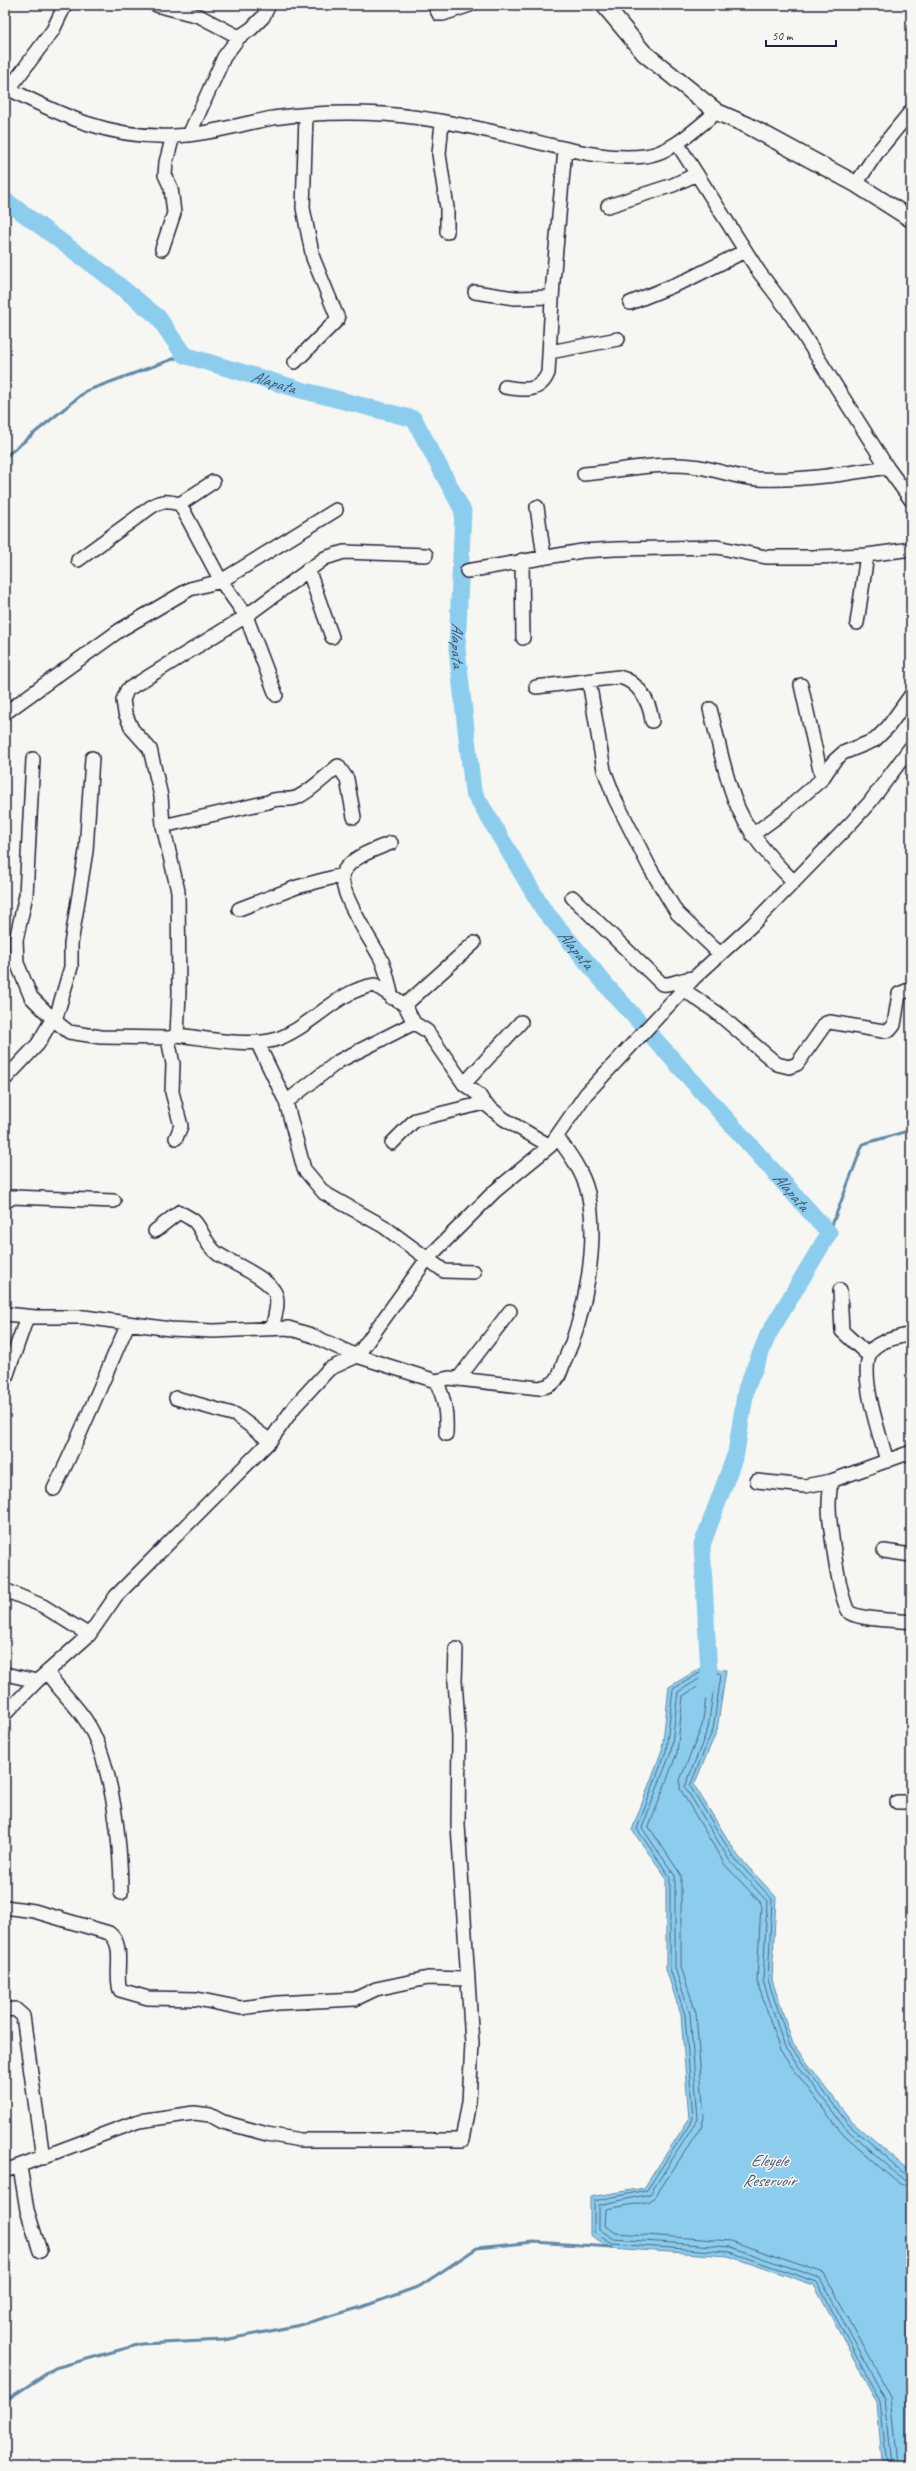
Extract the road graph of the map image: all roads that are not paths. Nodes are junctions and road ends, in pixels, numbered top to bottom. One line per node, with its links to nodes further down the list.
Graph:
1 (65, 5): 8 (street)
2 (156, 5): 7 (street)
3 (269, 5): 7 (street)
4 (434, 5): 5 (street)
5 (470, 5)
6 (604, 5): 10 (main road)
7 (239, 37): 13 (street)
8 (7, 88): 14 (street)
9 (911, 111): 18 (street)
10 (717, 112): 15 (street); 18 (main road)
11 (306, 116): 12 (street); 13 (street); 29 (street)
12 (442, 122): 16 (street); 21 (street)
13 (189, 135): 14 (street)
14 (173, 136): 22 (street)
15 (677, 142): 16 (street); 17 (street)
16 (565, 149): 25 (street)
17 (697, 174): 19 (street); 23 (street)
18 (856, 184): 20 (main road)
19 (608, 206)
20 (911, 219)
21 (447, 232)
22 (162, 249)
23 (745, 251): 26 (street); 31 (street)
24 (475, 292): 25 (street)
25 (552, 297): 28 (street)
26 (630, 303)
27 (618, 339): 28 (street)
28 (550, 352): 30 (street)
29 (295, 362)
30 (505, 387)
31 (887, 467): 32 (street); 34 (street)
32 (584, 474)
33 (213, 482): 35 (street)
34 (911, 500)
35 (180, 504): 42 (street); 46 (street)
36 (537, 507): 41 (street)
37 (336, 510): 46 (street)
38 (911, 549): 40 (street)
39 (426, 555): 44 (street)
40 (867, 555): 41 (street); 48 (street)
41 (544, 557): 43 (street)
42 (78, 560)
43 (522, 560): 45 (street); 50 (street)
44 (308, 569): 47 (street); 49 (street)
45 (467, 571)
46 (221, 581): 47 (street); 57 (street)
47 (246, 616): 54 (street); 64 (street)
48 (857, 623)
49 (332, 637)
50 (523, 638)
51 (589, 682): 53 (street); 58 (street); 72 (street)
52 (801, 685): 62 (street)
53 (536, 687)
54 (276, 695)
55 (911, 695): 62 (street)
56 (710, 709): 65 (street)
57 (5, 712)
58 (652, 721)
59 (911, 747): 68 (street)
60 (92, 758): 80 (street)
61 (33, 759): 74 (street)
62 (822, 779): 65 (street)
63 (354, 817): 64 (street)
64 (163, 826): 83 (street)
65 (752, 835): 68 (street)
66 (391, 843): 67 (street)
67 (342, 875): 70 (street); 78 (street)
68 (794, 882): 72 (street)
69 (572, 897): 75 (street)
70 (239, 909)
71 (474, 943): 79 (street)
72 (720, 954): 75 (street)
73 (5, 956): 74 (street)
74 (17, 963): 80 (street)
75 (694, 978): 77 (street)
76 (911, 989): 77 (street)
77 (684, 990): 91 (street)
78 (392, 998): 79 (street); 84 (street)
79 (405, 1005): 82 (street)
80 (55, 1021): 83 (street); 85 (street)
81 (521, 1022): 86 (street)
82 (414, 1023): 86 (street); 87 (street)
83 (173, 1037): 84 (street); 89 (street)
84 (257, 1042): 87 (street)
85 (5, 1079)
86 (464, 1084): 88 (street)
87 (286, 1102): 95 (street)
88 (484, 1103): 90 (street); 91 (street)
89 (176, 1138)
90 (392, 1143)
91 (550, 1146): 95 (street); 106 (street)
92 (114, 1201): 93 (street)
93 (5, 1202)
94 (155, 1231): 102 (street)
95 (427, 1259): 96 (street); 105 (street)
96 (474, 1272)
97 (840, 1290): 104 (street)
98 (510, 1311): 106 (street)
99 (5, 1314): 100 (street)
100 (46, 1318): 101 (street); 107 (street)
101 (128, 1324): 102 (street); 116 (street)
102 (272, 1329): 105 (street)
103 (911, 1334): 104 (street)
104 (868, 1355): 113 (street)
105 (357, 1356): 108 (street); 111 (street)
106 (458, 1379): 108 (street)
107 (5, 1380)
108 (436, 1381): 110 (street)
109 (176, 1398): 111 (street)
110 (446, 1434)
111 (270, 1441): 121 (street)
112 (911, 1452): 113 (street)
113 (887, 1461): 115 (street)
114 (757, 1481): 115 (street)
115 (831, 1481): 120 (street)
116 (54, 1489)
117 (884, 1551): 118 (street)
118 (911, 1555)
119 (5, 1590): 121 (street)
120 (911, 1622)
121 (89, 1635): 124 (street)
122 (456, 1649): 130 (street)
123 (5, 1674): 124 (street)
124 (42, 1676): 125 (street); 128 (street)
125 (5, 1714)
126 (896, 1802): 127 (street)
127 (911, 1802)
128 (120, 1893)
129 (5, 1908): 130 (street)
130 (466, 1979): 132 (street)
131 (5, 2010): 132 (street)
132 (43, 2158): 133 (street)
133 (20, 2167): 134 (street); 135 (street)
134 (5, 2171)
135 (40, 2251)

